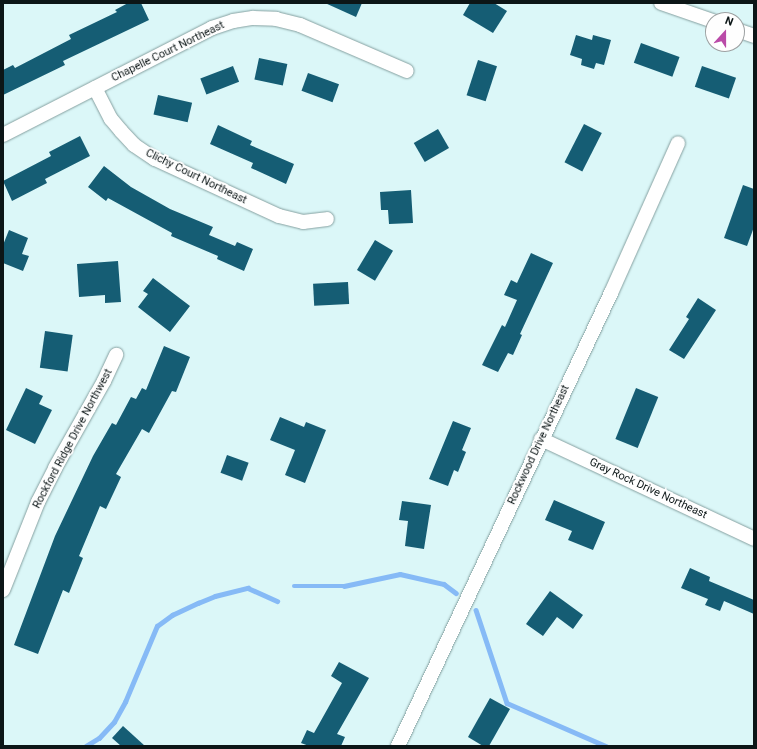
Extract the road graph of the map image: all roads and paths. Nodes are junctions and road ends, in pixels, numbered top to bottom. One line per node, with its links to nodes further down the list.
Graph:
1 (661, 3): 2 (street)
2 (705, 18)
3 (407, 71): 4 (street, Chapelle Court Northeast)
4 (95, 88): 5 (street, Chapelle Court Northeast); 7 (street, Clichy Court Northeast)
5 (3, 136)
6 (678, 143): 9 (street, Rockwood Drive Northeast)
7 (327, 219)
8 (116, 355): 11 (street, Rockford Ridge Drive Northwest)
9 (541, 440): 10 (street, Gray Rock Drive Northeast); 12 (street, Rockwood Drive Northeast)
10 (754, 539)
11 (3, 590)
12 (398, 746)

